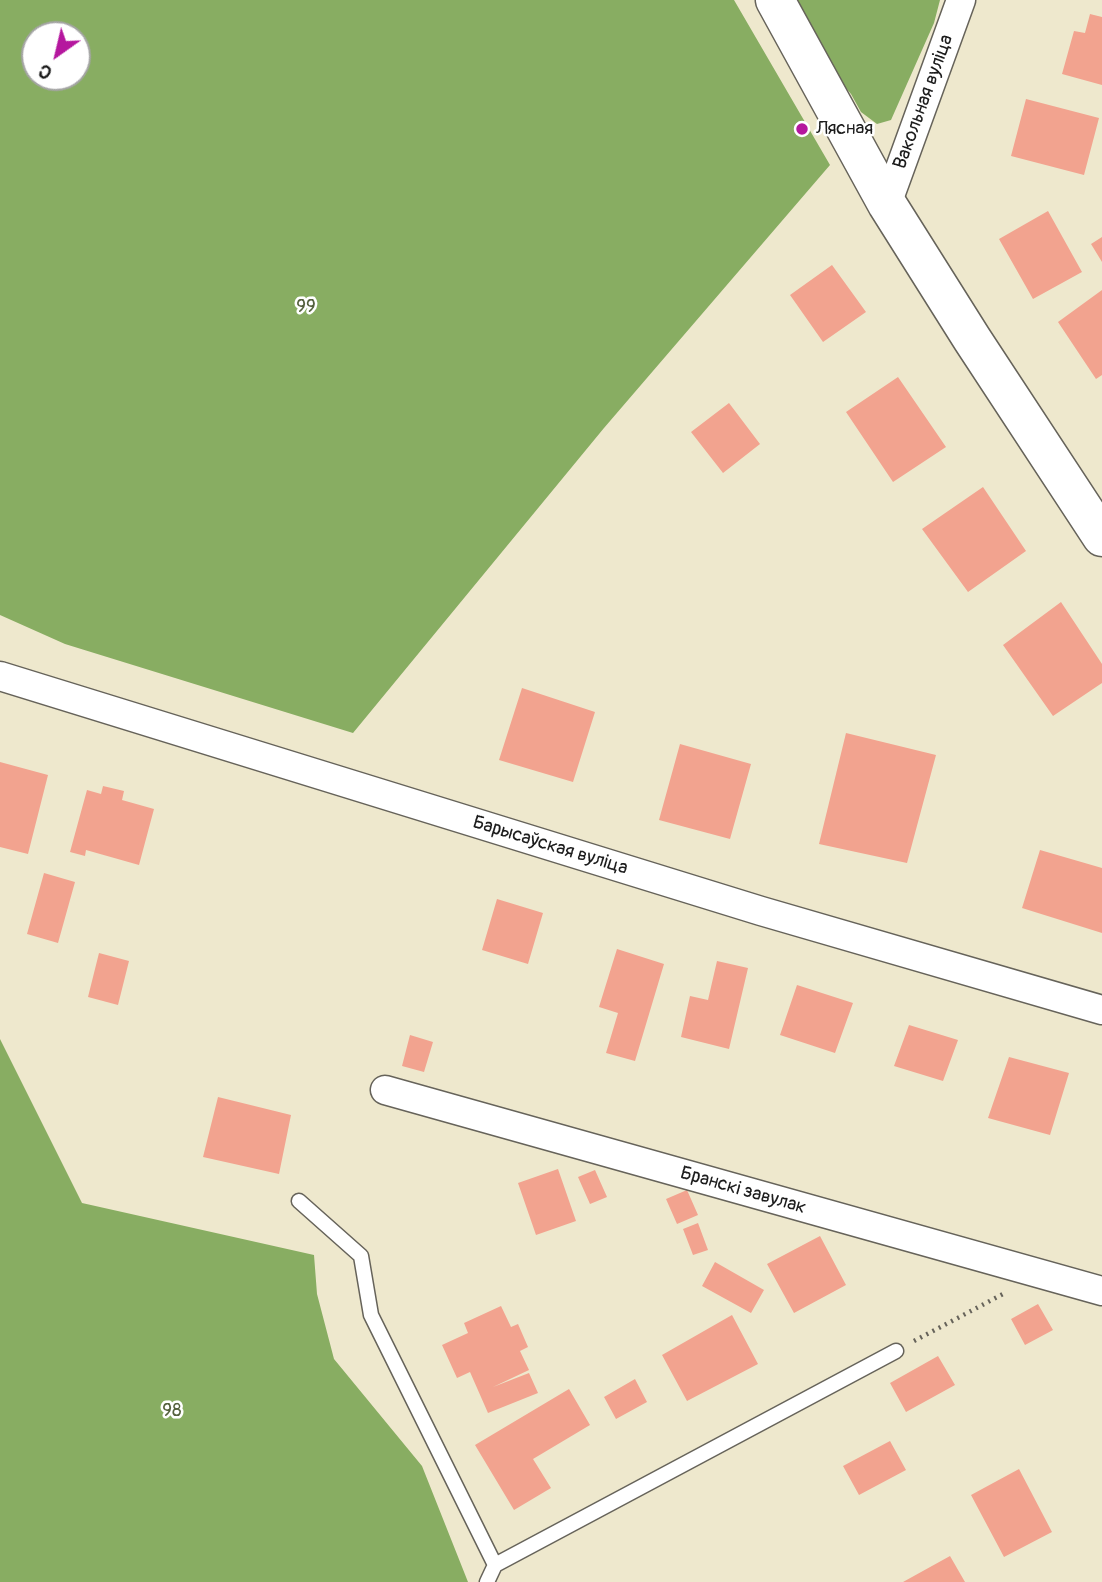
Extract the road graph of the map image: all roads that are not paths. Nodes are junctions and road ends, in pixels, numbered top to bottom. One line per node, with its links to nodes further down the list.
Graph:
1 (775, 0): 3 (main road)
2 (961, 0): 3 (street, Вакольная вуліца)
3 (887, 204): 4 (main road)
4 (1102, 537)
5 (0, 676): 6 (street, Барысаўская вуліца)
6 (1102, 1010)
7 (385, 1090): 9 (street, Бранскі завулак)
8 (299, 1200): 11 (lane)
9 (1102, 1291)
10 (896, 1350): 11 (lane)
11 (495, 1565): 12 (lane)
12 (487, 1582)

